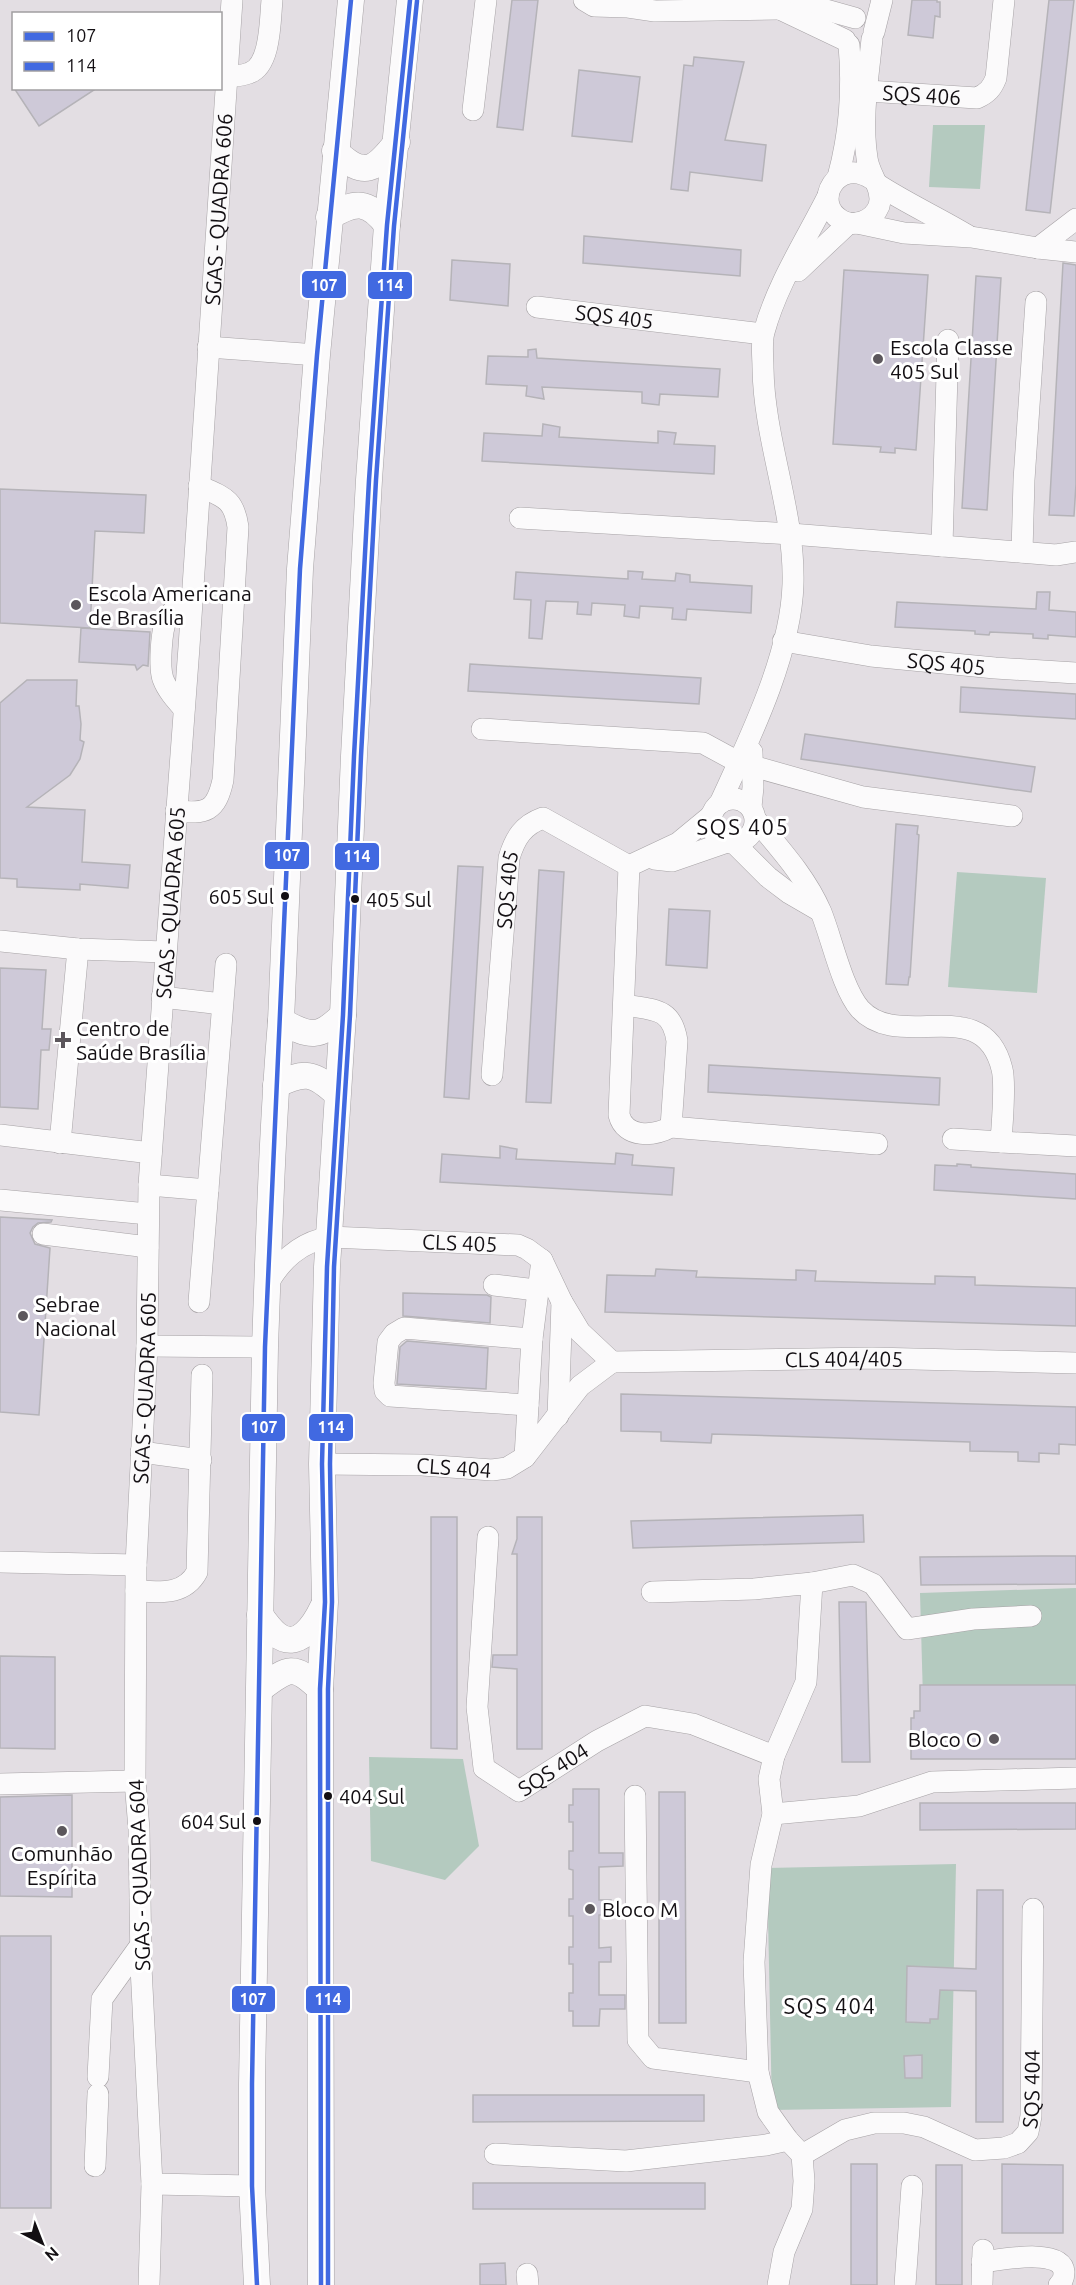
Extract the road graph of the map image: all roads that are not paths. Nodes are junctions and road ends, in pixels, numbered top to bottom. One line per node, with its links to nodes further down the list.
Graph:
1 (232, 0): 15 (street, SGAS - QUADRA 606)
2 (272, 0): 15 (street)
3 (351, 0): 19 (main road)
4 (410, 0): 18 (main road)
5 (486, 0): 17 (street)
6 (584, 0): 10 (street)
7 (868, 0): 12 (street)
8 (882, 0): 13 (street, SQS 406)
9 (1004, 0): 16 (street, SQS 406)
10 (734, 4): 11 (street)
11 (778, 9): 12 (street); 14 (street)
12 (856, 18): 13 (street); 14 (street)
13 (873, 36): 14 (street); 16 (street, SQS 406)
14 (847, 42): 16 (street, SQS 406)
15 (226, 77): 35 (street, SGAS - QUADRA 606)
16 (860, 91): 20 (street, SQS 406); 21 (street, SQS 406)
17 (473, 110)
18 (397, 142): 19 (main road); 26 (main road)
19 (335, 151): 23 (main road)
20 (838, 177): 21 (street); 22 (street)
21 (874, 181): 25 (street); 27 (street)
22 (828, 196): 25 (street); 30 (street)
23 (329, 218): 26 (main road); 36 (main road)
24 (1076, 219): 28 (street)
25 (853, 223): 27 (street); 30 (street)
26 (387, 225): 61 (main road)
27 (970, 237): 28 (street)
28 (1038, 248): 29 (street)
29 (1076, 252)
30 (778, 293): 33 (street)
31 (1036, 302): 41 (street)
32 (537, 307): 33 (street, SQS 405)
33 (763, 334): 39 (street)
34 (948, 340): 40 (street)
35 (208, 346): 36 (street); 37 (street, SGAS - QUADRA 605)
36 (317, 355): 62 (main road)
37 (199, 486): 48 (street, SGAS - QUADRA 605); 48 (street)
38 (520, 518): 39 (street)
39 (791, 534): 40 (street); 43 (street)
40 (942, 546): 41 (street)
41 (1022, 552): 42 (street)
42 (1076, 552)
43 (783, 641): 44 (street, SQS 405); 46 (street)
44 (1076, 673)
45 (482, 729): 46 (street)
46 (746, 764): 47 (street); 49 (street); 50 (street)
47 (716, 809): 49 (street); 51 (street); 52 (street)
48 (176, 811): 56 (street, SGAS - QUADRA 605)
49 (753, 814): 51 (street); 53 (street)
50 (1012, 816)
51 (731, 843): 52 (street, SQS 405); 53 (street)
52 (638, 862): 60 (street); 63 (street, SQS 405)
53 (821, 911): 69 (street)
54 (0, 941): 55 (street)
55 (78, 949): 56 (street); 70 (street)
56 (165, 952): 58 (street, SGAS - QUADRA 605)
57 (226, 964): 59 (street)
58 (162, 997): 59 (street); 73 (street, SGAS - QUADRA 605)
59 (222, 1004): 75 (street)
60 (625, 1005): 66 (street); 66 (street)
61 (343, 1015): 62 (main road); 65 (main road)
62 (281, 1022): 64 (main road)
63 (492, 1075)
64 (276, 1085): 65 (main road); 83 (main road)
65 (337, 1094): 79 (main road)
66 (671, 1127): 71 (street)
67 (0, 1136): 70 (street)
68 (952, 1139): 69 (street)
69 (1001, 1142): 72 (street)
70 (60, 1143): 73 (street)
71 (877, 1144)
72 (1076, 1146)
73 (151, 1153): 74 (street, SGAS - QUADRA 605)
74 (149, 1185): 75 (street); 77 (street, SGAS - QUADRA 605)
75 (208, 1190): 85 (street)
76 (0, 1200): 77 (street)
77 (148, 1214): 80 (street, SGAS - QUADRA 605)
78 (43, 1234): 80 (street)
79 (330, 1237): 81 (street, CLS 405); 83 (street, CLS 405); 99 (main road)
80 (148, 1247): 88 (street, SGAS - QUADRA 605)
81 (542, 1260): 84 (street); 86 (street)
82 (494, 1285): 84 (street)
83 (267, 1286): 89 (main road)
84 (536, 1290): 87 (street)
85 (199, 1302)
86 (562, 1302): 90 (street); 95 (street)
87 (532, 1339): 93 (street); 93 (street)
88 (147, 1346): 89 (street); 96 (street, SGAS - QUADRA 605)
89 (265, 1347): 107 (main road)
90 (612, 1362): 91 (street, CLS 404/405); 95 (street, CLS 404)
91 (1076, 1363)
92 (202, 1375): 98 (street)
93 (528, 1412): 94 (street); 97 (street)
94 (492, 1415)
95 (558, 1417): 97 (street, CLS 404)
96 (141, 1452): 98 (street); 102 (street, SGAS - QUADRA 605)
97 (525, 1457): 99 (street, CLS 404)
98 (201, 1460): 104 (street)
99 (322, 1464): 106 (main road)
100 (488, 1537): 111 (street, SQS 404)
101 (0, 1562): 102 (street)
102 (136, 1565): 104 (street, SGAS - QUADRA 604)
103 (812, 1583): 105 (street); 108 (street); 111 (street)
104 (136, 1591): 113 (street, SGAS - QUADRA 604)
105 (652, 1592)
106 (325, 1602): 107 (main road); 110 (main road)
107 (260, 1615): 109 (main road)
108 (1031, 1616)
109 (260, 1689): 110 (main road); 124 (main road)
110 (320, 1689): 128 (main road)
111 (774, 1756): 116 (street)
112 (1076, 1778): 116 (street)
113 (135, 1781): 114 (street); 118 (street, SGAS - QUADRA 604)
114 (0, 1784)
115 (635, 1796): 119 (street)
116 (773, 1814): 119 (street)
117 (1033, 1909): 120 (street, SQS 404)
118 (140, 1946): 122 (street); 123 (street, SGAS - QUADRA 604)
119 (758, 2072): 120 (street)
120 (795, 2147): 121 (street, SQS 404); 129 (street)
121 (495, 2154)
122 (95, 2166)
123 (152, 2184): 124 (street); 126 (street, SGAS - QUADRA 604)
124 (252, 2186): 127 (main road)
125 (912, 2186): 130 (street)
126 (149, 2285)
127 (258, 2285)
128 (321, 2285)
129 (778, 2285)
130 (905, 2285)
131 (982, 2285): 132 (street)
132 (1059, 2285)

